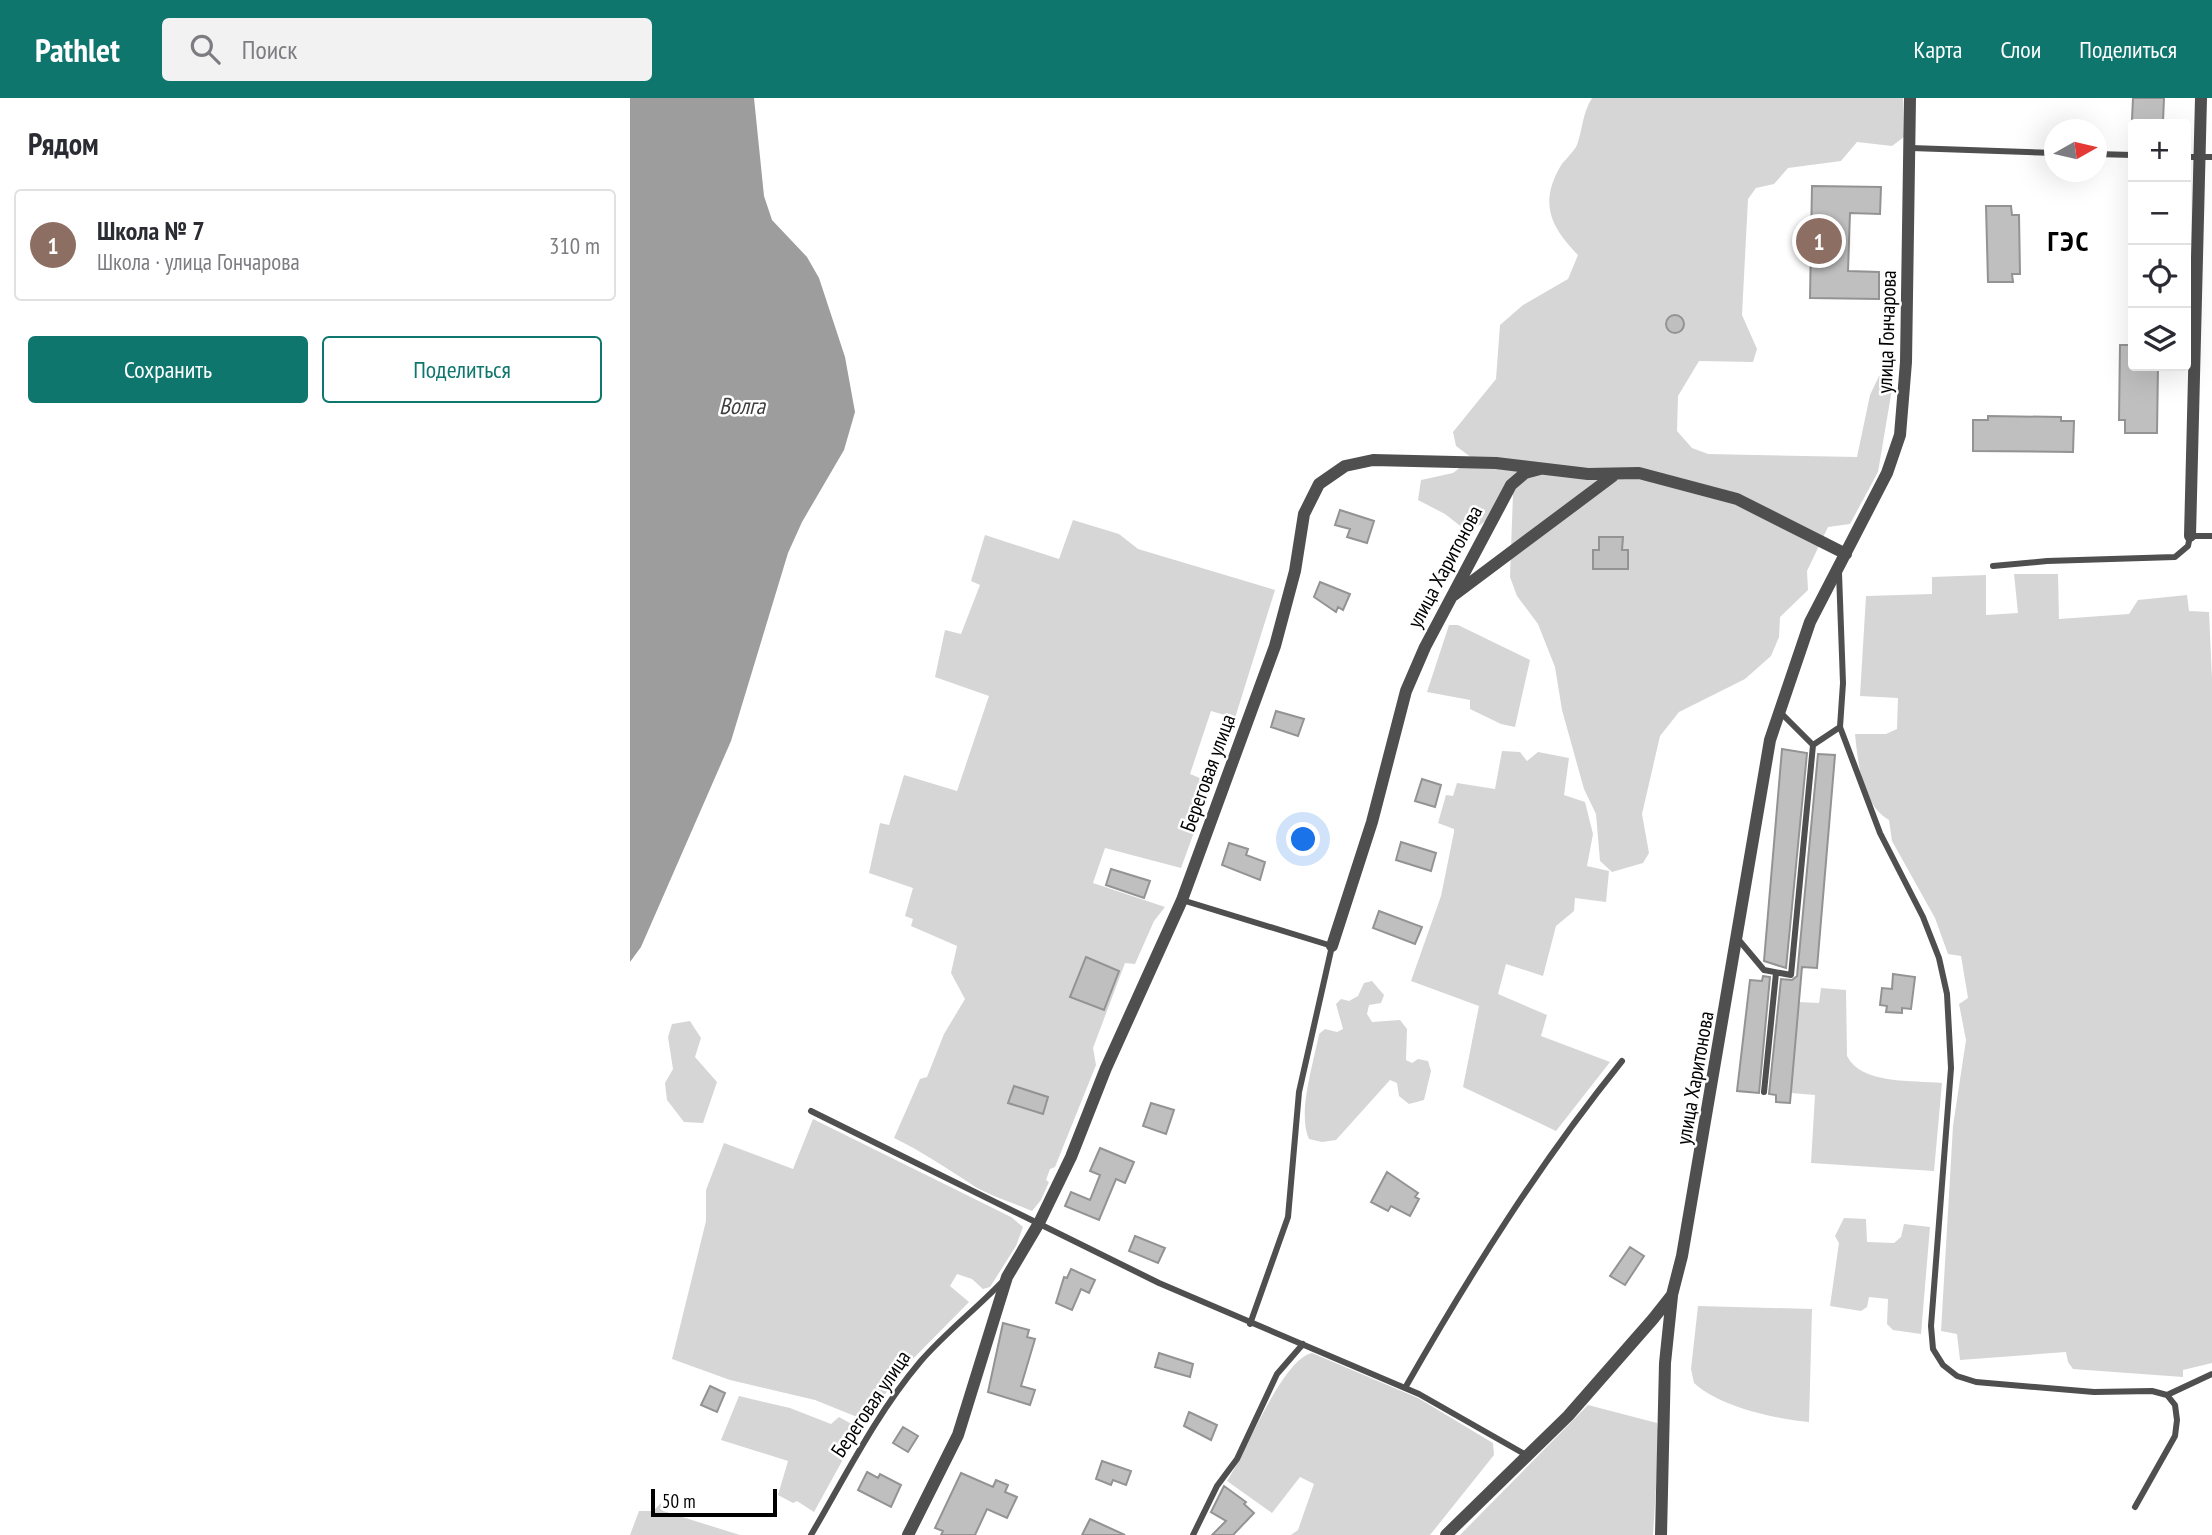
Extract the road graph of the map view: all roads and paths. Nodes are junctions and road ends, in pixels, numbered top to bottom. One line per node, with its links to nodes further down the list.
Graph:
1 (1910, 98): 3 (street, улица Гончарова)
2 (2201, 98): 7 (street)
3 (1911, 148): 4 (lane); 12 (street, улица Гончарова)
4 (2044, 153)
5 (2107, 154): 6 (lane)
6 (2128, 155)
7 (2199, 157): 10 (street)
8 (1544, 468): 9 (street, Береговая улица); 15 (street, улица Харитонова); 19 (street, Береговая улица)
9 (1618, 474): 12 (street, Береговая улица); 15 (street)
10 (2190, 536): 11 (lane); 13 (lane)
11 (2212, 536)
12 (1846, 555): 14 (street, улица Харитонова)
13 (1993, 566)
14 (1838, 567): 16 (street, улица Харитонова); 17 (lane)
15 (1451, 597): 21 (street, улица Харитонова)
16 (1779, 711): 18 (lane); 20 (street, улица Харитонова)
17 (1840, 727): 18 (lane); 33 (lane)
18 (1813, 745): 22 (lane)
19 (1182, 900): 21 (lane); 26 (street, Береговая улица)
20 (1738, 939): 22 (lane); 28 (street, улица Харитонова)
21 (1332, 946): 29 (lane)
22 (1776, 973): 24 (lane)
23 (1622, 1061): 32 (lane)
24 (1764, 1092)
25 (811, 1111): 26 (lane)
26 (1039, 1223): 27 (street, Береговая улица); 29 (lane)
27 (1007, 1277): 36 (lane, Береговая улица); 37 (street, Береговая улица)
28 (1672, 1295): 34 (street, улица Харитонова); 40 (street)
29 (1250, 1324): 30 (lane)
30 (1303, 1344): 32 (lane); 38 (lane)
31 (2212, 1374): 33 (lane)
32 (1405, 1388): 34 (lane)
33 (2166, 1395): 35 (lane)
34 (1528, 1456): 39 (street, улица Харитонова)
35 (2135, 1507)
36 (811, 1535)
37 (908, 1535)
38 (1193, 1535)
39 (1446, 1535)
40 (1661, 1535)

